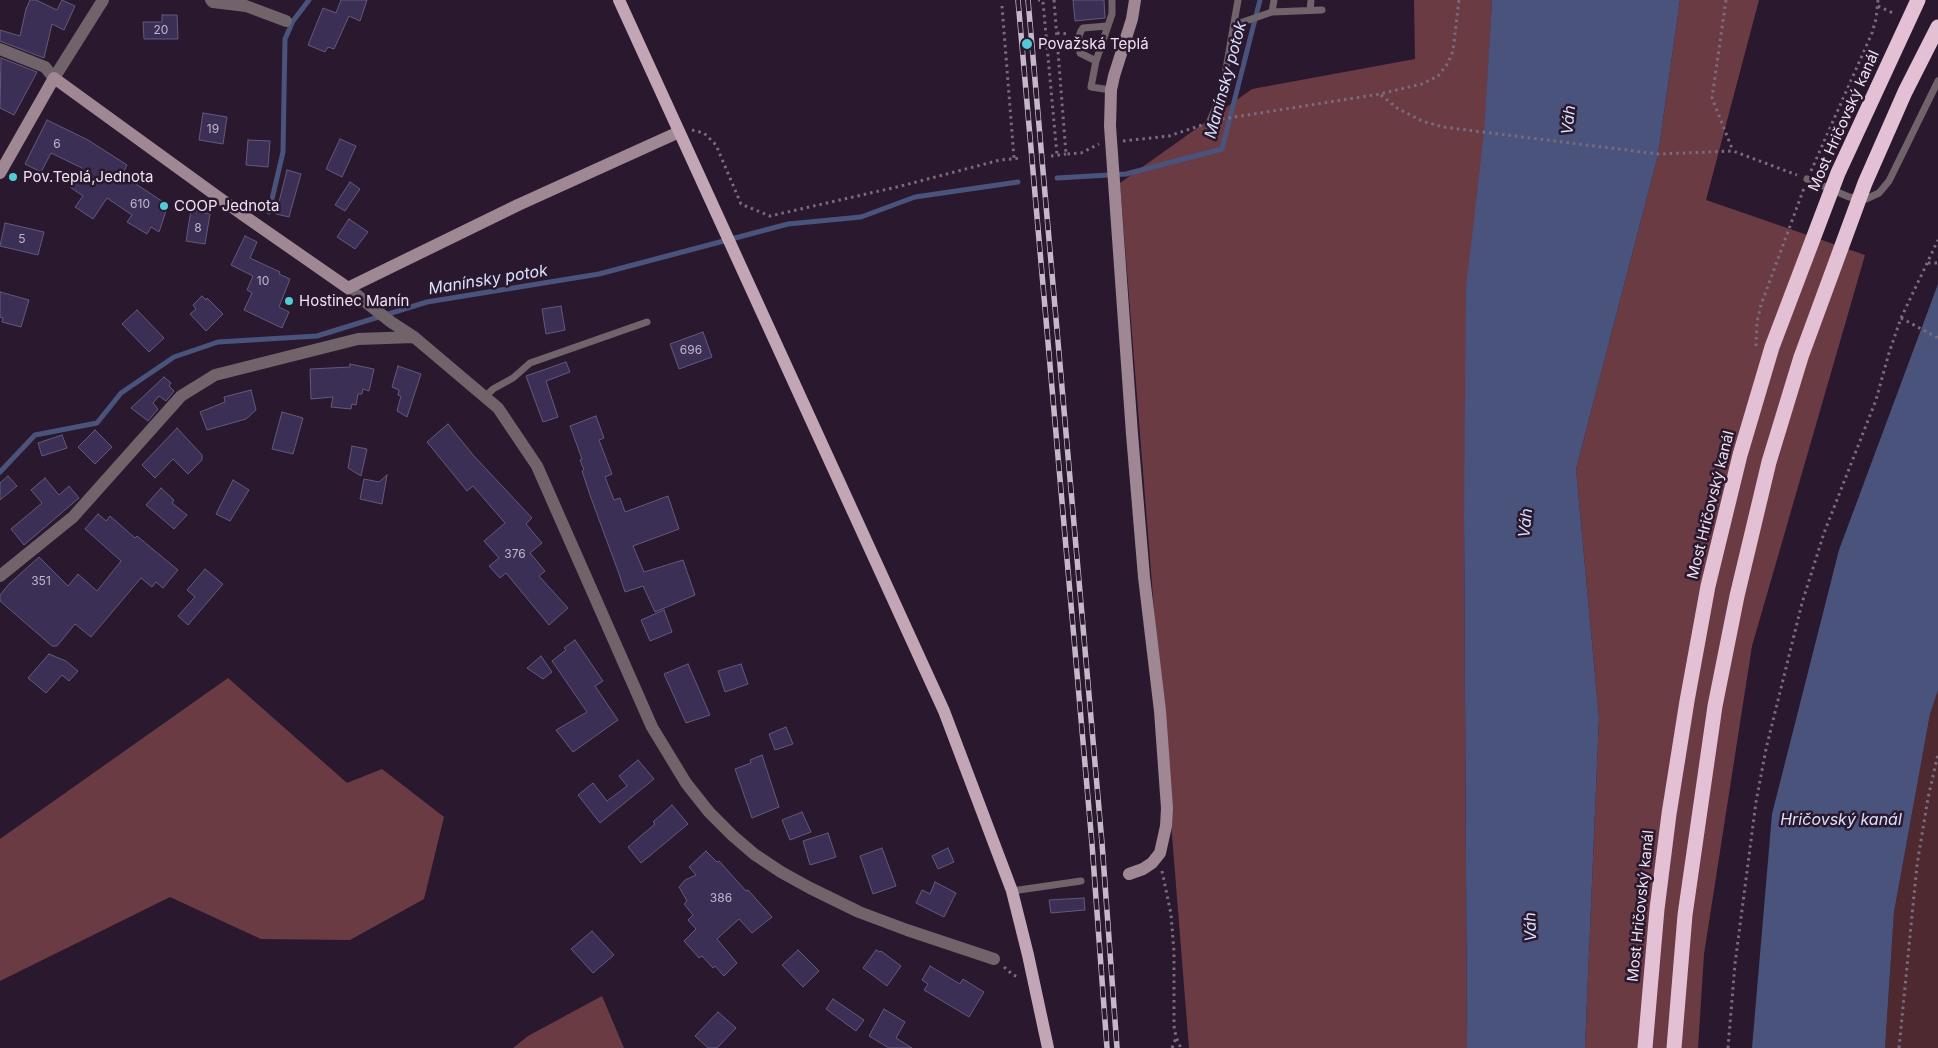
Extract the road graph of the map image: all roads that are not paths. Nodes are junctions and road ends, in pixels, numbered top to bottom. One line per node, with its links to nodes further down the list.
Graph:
1 (103, 0): 19 (street)
2 (211, 0): 13 (street)
3 (619, 0): 23 (main road)
4 (1112, 0): 15 (lane)
5 (1135, 0): 21 (street)
6 (1238, 0): 14 (lane)
7 (1274, 0): 12 (lane)
8 (1311, 0): 10 (lane)
9 (1918, 0): 36 (highway, Most Hričovský kanál)
10 (1310, 10): 11 (lane); 12 (lane)
11 (1322, 10)
12 (1272, 12): 14 (lane)
13 (286, 22)
14 (1234, 25): 22 (lane)
15 (1107, 26): 18 (lane); 18 (lane)
16 (1938, 27): 37 (highway)
17 (0, 49): 19 (street)
18 (1096, 61): 21 (lane)
19 (54, 78): 24 (street); 26 (street)
20 (1938, 82): 25 (lane)
21 (1111, 90): 31 (street)
22 (1210, 122)
23 (679, 132): 26 (street); 33 (main road)
24 (0, 173)
25 (1807, 179)
26 (348, 288): 28 (street)
27 (647, 322): 29 (lane)
28 (414, 337): 29 (street); 30 (street)
29 (484, 397): 34 (street)
30 (0, 576)
31 (1129, 874)
32 (1081, 881): 33 (lane)
33 (1012, 891): 35 (main road)
34 (994, 959)
35 (1048, 1048)
36 (1645, 1048)
37 (1674, 1048)

